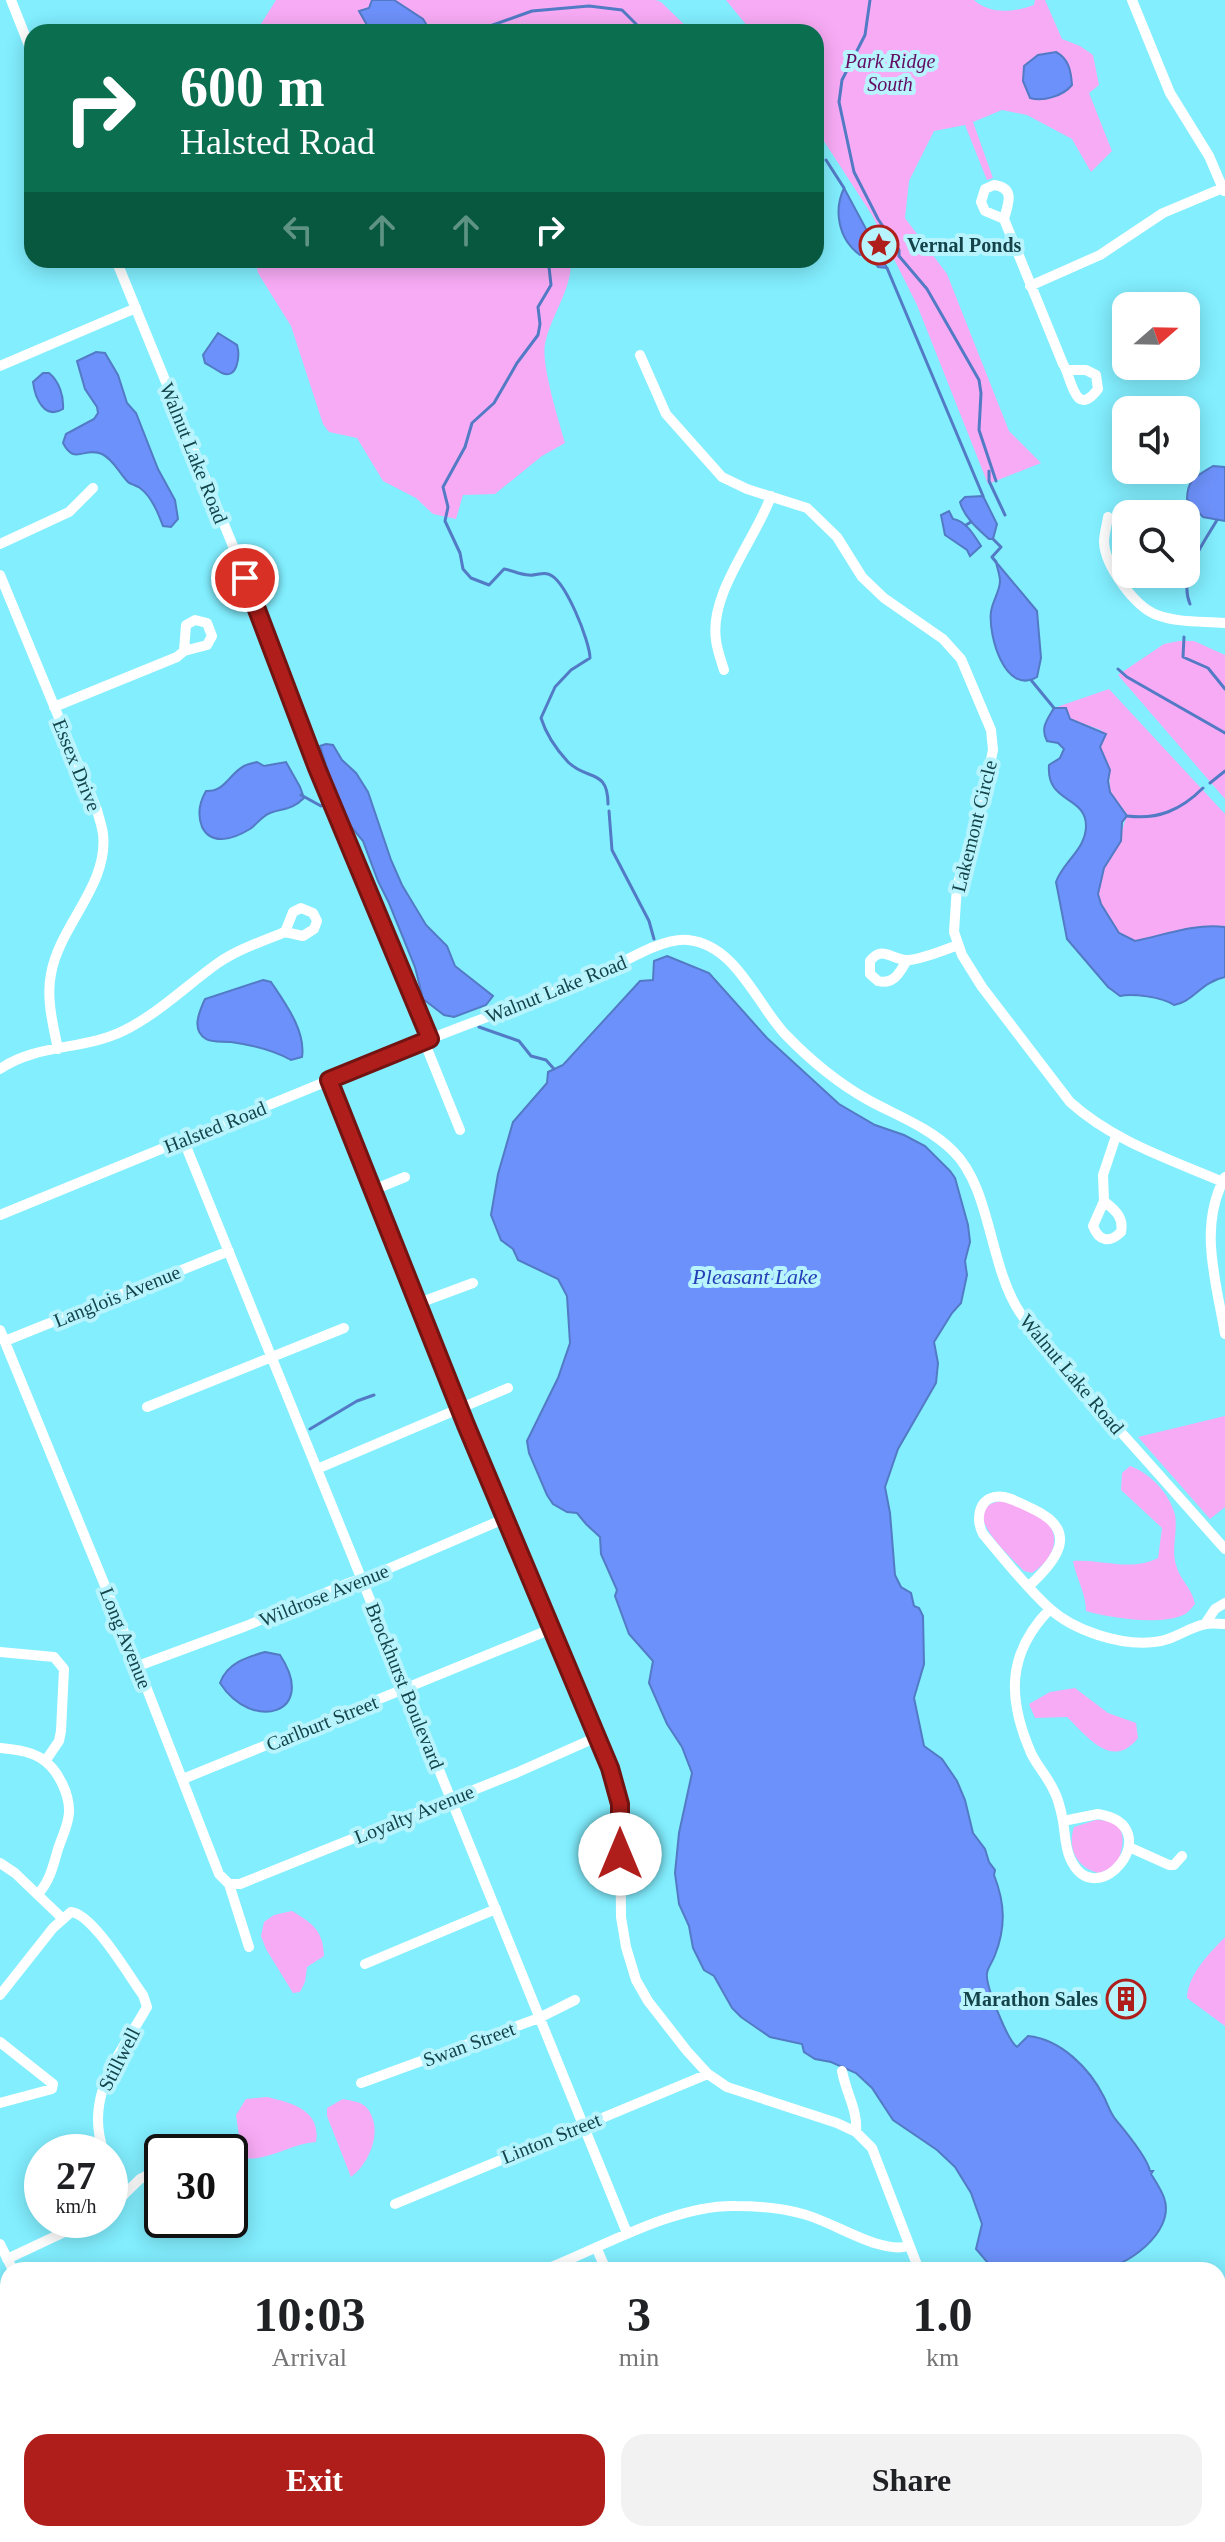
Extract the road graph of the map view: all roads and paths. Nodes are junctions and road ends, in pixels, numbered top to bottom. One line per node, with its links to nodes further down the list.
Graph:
1 (11, 0): 3 (street)
2 (1132, 0): 4 (street)
3 (24, 33)
4 (1224, 189): 7 (street)
5 (1004, 219): 7 (street)
6 (119, 268): 8 (street, Walnut Lake Road)
7 (1030, 286): 11 (street)
8 (136, 308): 10 (street); 24 (street, Walnut Lake Road)
9 (640, 355): 13 (street, Lakemont Circle)
10 (0, 366)
11 (1068, 370)
12 (93, 488): 15 (street)
13 (771, 496): 19 (street); 22 (street, Lakemont Circle)
14 (1108, 517): 17 (street)
15 (0, 544)
16 (0, 575): 20 (street, Essex Drive)
17 (1225, 623)
18 (184, 651): 20 (street)
19 (724, 670)
20 (54, 707): 25 (street, Essex Drive)
21 (285, 932): 25 (street)
22 (958, 945): 23 (street); 29 (street, Lakemont Circle)
23 (907, 960)
24 (427, 1040): 27 (street, Halsted Road); 28 (street); 49 (street, Walnut Lake Road)
25 (58, 1049): 26 (street)
26 (0, 1069)
27 (329, 1080): 30 (street, Halsted Road); 33 (street)
28 (460, 1130)
29 (1116, 1136): 32 (street, Lakemont Circle); 34 (street)
30 (183, 1139): 35 (street, Halsted Road); 36 (street, Brockhurst Boulevard)
31 (405, 1177): 33 (street)
32 (1224, 1179): 41 (street)
33 (373, 1190): 38 (street)
34 (1104, 1201)
35 (0, 1215)
36 (229, 1251): 42 (street, Langlois Avenue); 43 (street, Brockhurst Boulevard)
37 (473, 1283): 38 (street)
38 (419, 1303): 46 (street)
39 (344, 1328): 43 (street)
40 (0, 1330): 42 (street, Long Avenue)
41 (1225, 1330)
42 (5, 1341): 58 (street, Long Avenue)
43 (272, 1359): 45 (street); 47 (street, Brockhurst Boulevard)
44 (508, 1388): 46 (street)
45 (147, 1407)
46 (459, 1408): 47 (street); 48 (street)
47 (317, 1469): 50 (street, Brockhurst Boulevard)
48 (506, 1518): 50 (street, Wildrose Avenue); 56 (street)
49 (1225, 1549)
50 (361, 1579): 58 (street, Wildrose Avenue); 59 (street, Brockhurst Boulevard)
51 (1030, 1585): 51 (street); 53 (street)
52 (1225, 1603): 54 (street)
53 (1050, 1609): 54 (street); 65 (street)
54 (1205, 1624): 55 (street)
55 (1225, 1624)
56 (551, 1629): 59 (street, Carlburt Street); 60 (street)
57 (0, 1652): 62 (street)
58 (138, 1666): 63 (street, Long Avenue)
59 (407, 1689): 63 (street, Carlburt Street); 64 (street, Brockhurst Boulevard)
60 (597, 1737): 64 (street, Loyalty Avenue); 80 (street)
61 (0, 1748): 62 (street)
62 (46, 1760): 70 (street)
63 (183, 1779): 69 (street, Long Avenue)
64 (451, 1798): 69 (street, Loyalty Avenue); 71 (street, Brockhurst Boulevard)
65 (1063, 1821): 66 (street); 66 (street)
66 (1129, 1847): 67 (street)
67 (1182, 1856)
68 (0, 1863): 70 (street)
69 (229, 1884): 73 (street, Long Avenue)
70 (38, 1894): 72 (street)
71 (496, 1909): 74 (street); 77 (street, Brockhurst Boulevard)
72 (63, 1919): 75 (street); 85 (street, Stillwell)
73 (249, 1947)
74 (365, 1964)
75 (0, 1995)
76 (575, 2000): 77 (street, Swan Street)
77 (539, 2018): 81 (street, Swan Street); 83 (street, Brockhurst Boulevard)
78 (0, 2042): 82 (street)
79 (842, 2071): 84 (street)
80 (708, 2074): 83 (street, Linton Street); 84 (street)
81 (361, 2083)
82 (0, 2103)
83 (583, 2126): 88 (street, Linton Street); 89 (street, Brockhurst Boulevard)
84 (856, 2132): 92 (street)
85 (100, 2134)
86 (144, 2177): 87 (street)
87 (128, 2191)
88 (395, 2204)
89 (627, 2233): 92 (street); 93 (street)
90 (52, 2238): 94 (street)
91 (0, 2244): 94 (street)
92 (908, 2246): 98 (street)
93 (597, 2249): 96 (street); 97 (street)
94 (7, 2259): 95 (street)
95 (9, 2262)
96 (564, 2262)
97 (603, 2262)
98 (915, 2262)
99 (1156, 2542): 100 (street)
100 (1167, 2542)

